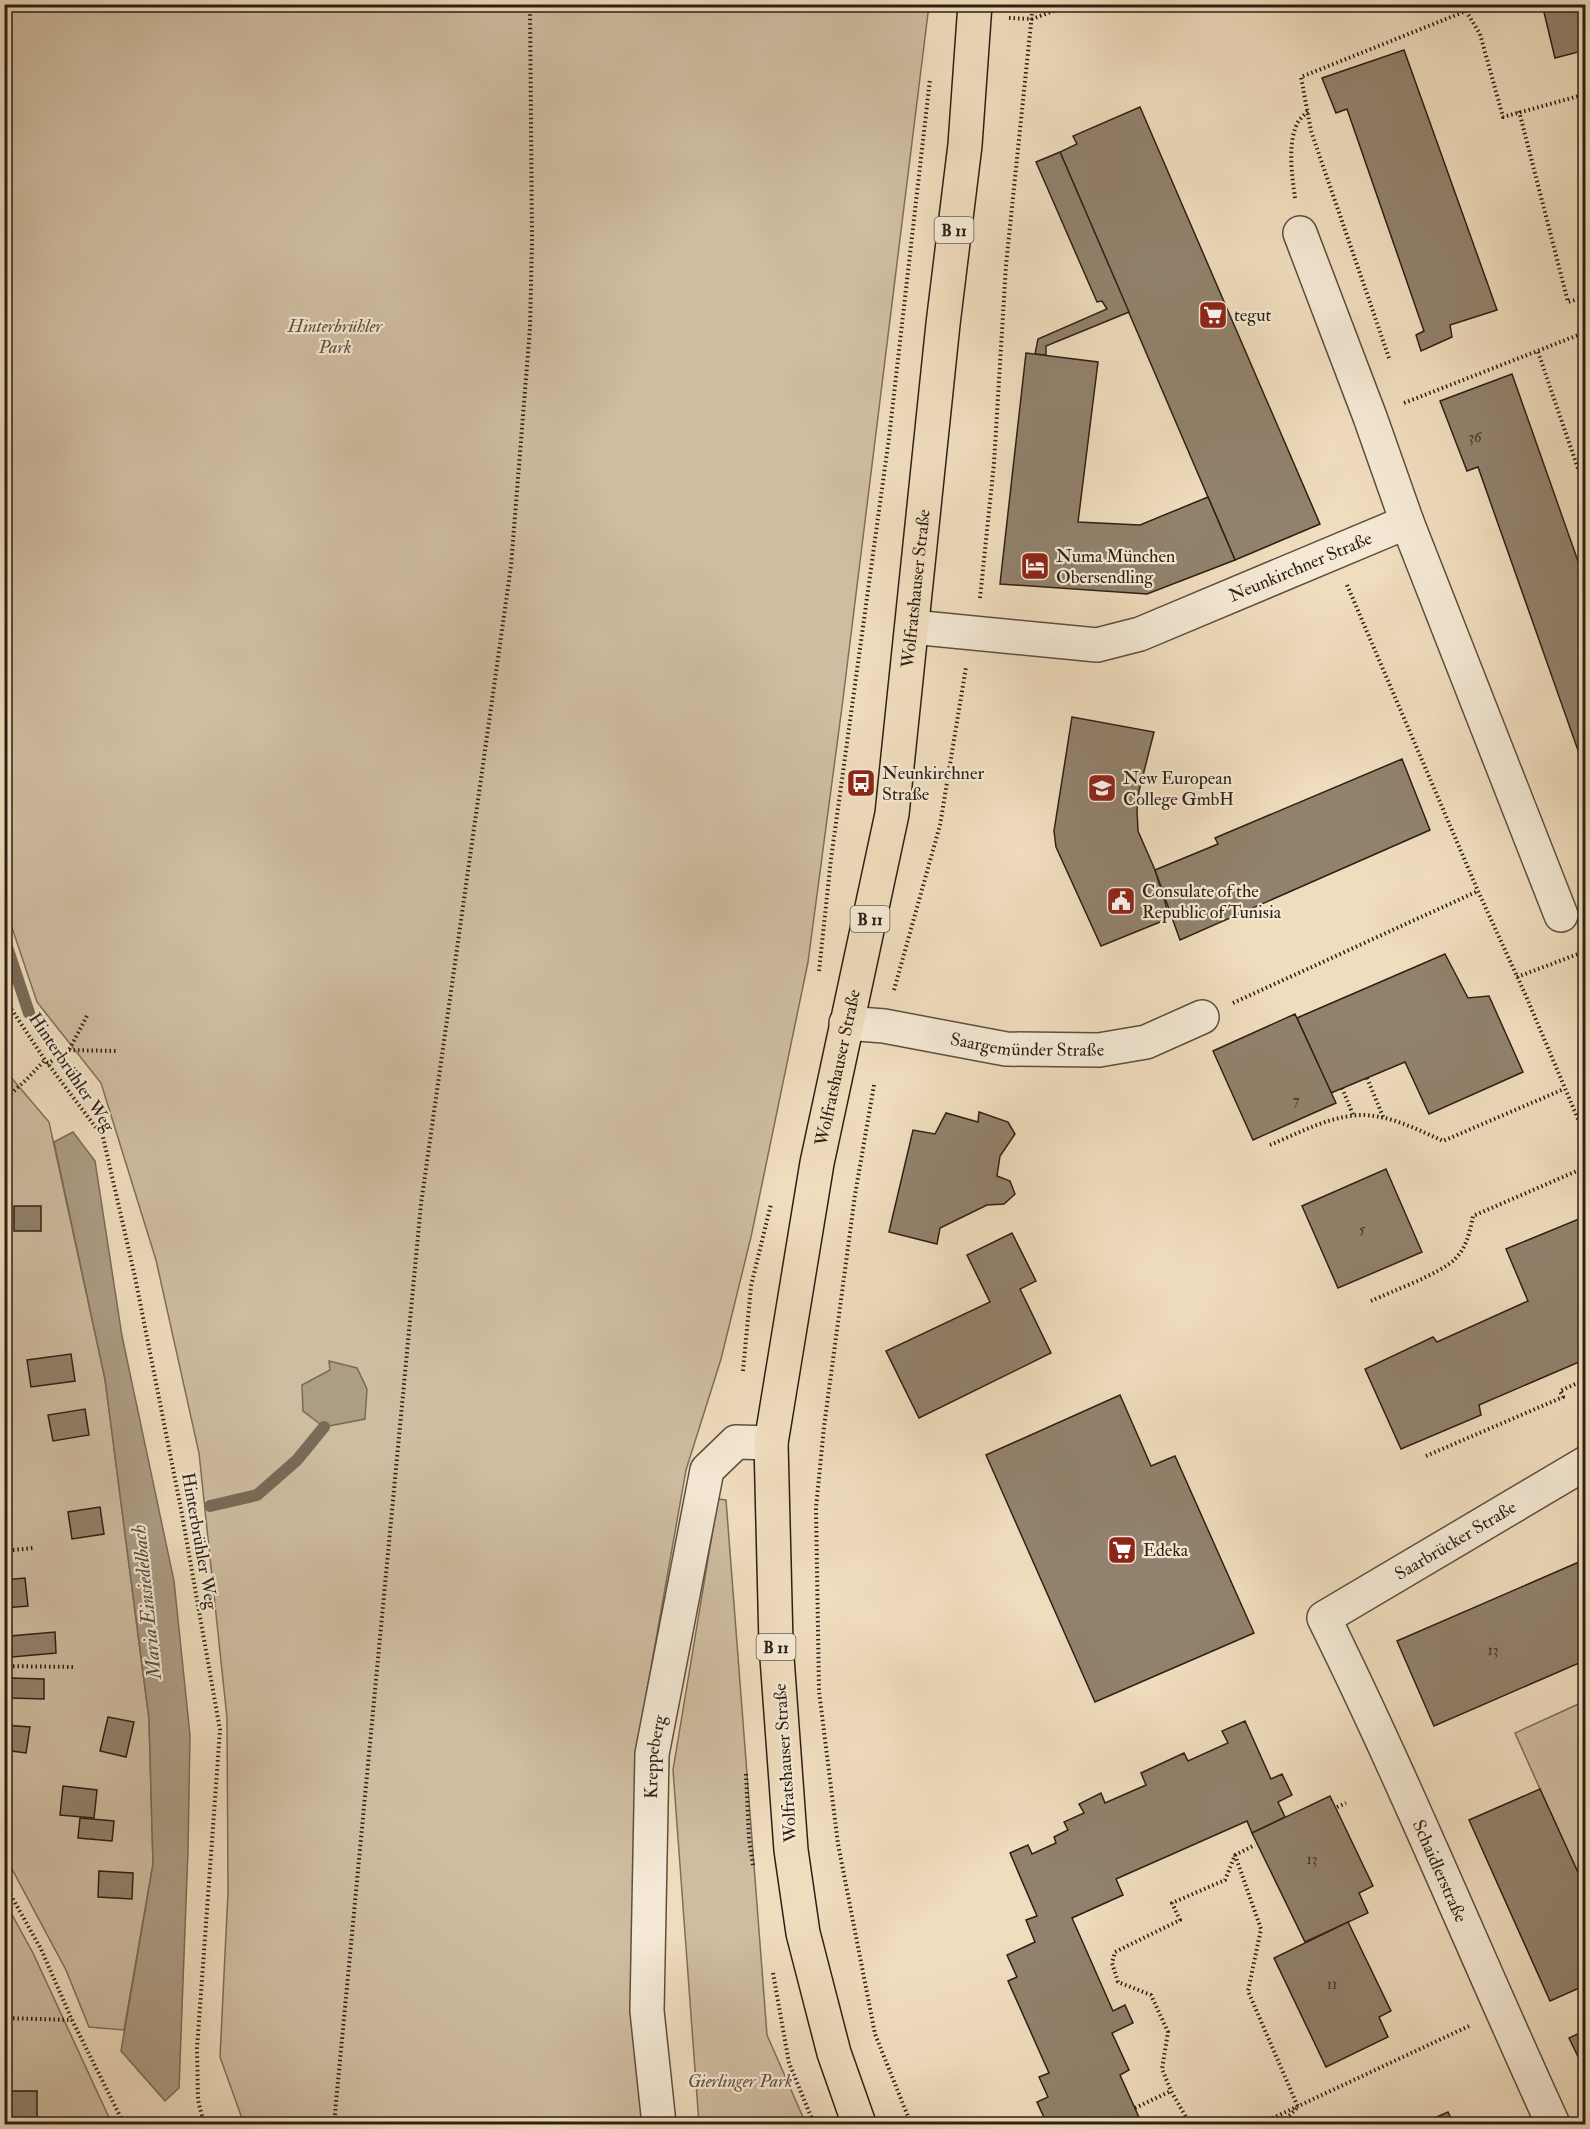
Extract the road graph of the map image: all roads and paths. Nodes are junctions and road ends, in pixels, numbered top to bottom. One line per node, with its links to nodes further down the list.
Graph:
1 (530, 4): 69 (path)
2 (975, 4): 22 (main road, Wolfratshauser Straße / B 11)
3 (1033, 4): 7 (path, Wolfratshauser Straße)
4 (1072, 4): 7 (path)
5 (1464, 4): 6 (path)
6 (1466, 11): 9 (path); 10 (path)
7 (1032, 20): 23 (path, Wolfratshauser Straße)
8 (1586, 94): 10 (path)
9 (1308, 110): 11 (path); 15 (path)
10 (1519, 111): 12 (path)
11 (1300, 233): 18 (street)
12 (1586, 297)
13 (1586, 332): 14 (path)
14 (1538, 352): 16 (path); 19 (path)
15 (1393, 369)
16 (1405, 403): 17 (path); 18 (path)
17 (1409, 414)
18 (1370, 417): 20 (street)
19 (1586, 492)
20 (1407, 522): 21 (street, Neunkirchner Straße); 25 (street)
21 (1333, 551): 23 (street, Neunkirchner Straße); 24 (path)
22 (912, 627): 23 (street, Neunkirchner Straße); 31 (main road, Wolfratshauser Straße / B 11)
23 (974, 633): 32 (path, Wolfratshauser Straße)
24 (1478, 891): 27 (path); 30 (path)
25 (1561, 915)
26 (1586, 951): 27 (path)
27 (1517, 978): 39 (path)
28 (4, 998): 35 (path, Hinterbrühler Weg)
29 (88, 1014): 33 (path)
30 (1202, 1017): 32 (street, Saargemünder Straße)
31 (846, 1023): 32 (street, Saargemünder Straße); 48 (main road, Wolfratshauser Straße / B 11)
32 (884, 1026)
33 (69, 1050): 34 (path); 35 (path)
34 (116, 1050)
35 (46, 1062): 40 (path); 68 (path, Hinterbrühler Weg)
36 (1367, 1078): 42 (path)
37 (874, 1083): 72 (path)
38 (1342, 1088): 41 (path)
39 (1564, 1089): 42 (path); 43 (path)
40 (4, 1100)
41 (1354, 1117): 42 (path); 44 (path)
42 (1384, 1119)
43 (1586, 1138)
44 (1270, 1144)
45 (1586, 1167): 46 (path)
46 (1371, 1301)
47 (1586, 1379): 49 (path)
48 (771, 1443): 70 (street, Kreppeberg); 71 (main road, Wolfratshauser Straße / B 11)
49 (1426, 1456)
50 (1586, 1464): 53 (street, Saarbrücker Straße)
51 (33, 1548): 52 (path)
52 (4, 1551)
53 (1324, 1618): 61 (street, Schaidlerstraße)
54 (4, 1666): 55 (path)
55 (73, 1666)
56 (1346, 1803): 57 (path)
57 (1337, 1807)
58 (1255, 1845): 59 (path)
59 (1235, 1855): 64 (path); 65 (path)
60 (4, 1883): 63 (path)
61 (1501, 2011): 65 (path); 76 (street, Schaidlerstraße)
62 (4, 2018): 63 (path)
63 (72, 2020): 67 (path)
64 (1171, 2091): 66 (path); 73 (path)
65 (1298, 2107): 74 (path); 75 (path)
66 (1135, 2108)
67 (124, 2124)
68 (204, 2124)
69 (334, 2124)
70 (659, 2124)
71 (859, 2124)
72 (911, 2124)
73 (1190, 2124)
74 (1260, 2124)
75 (1281, 2124)
76 (1553, 2124)

